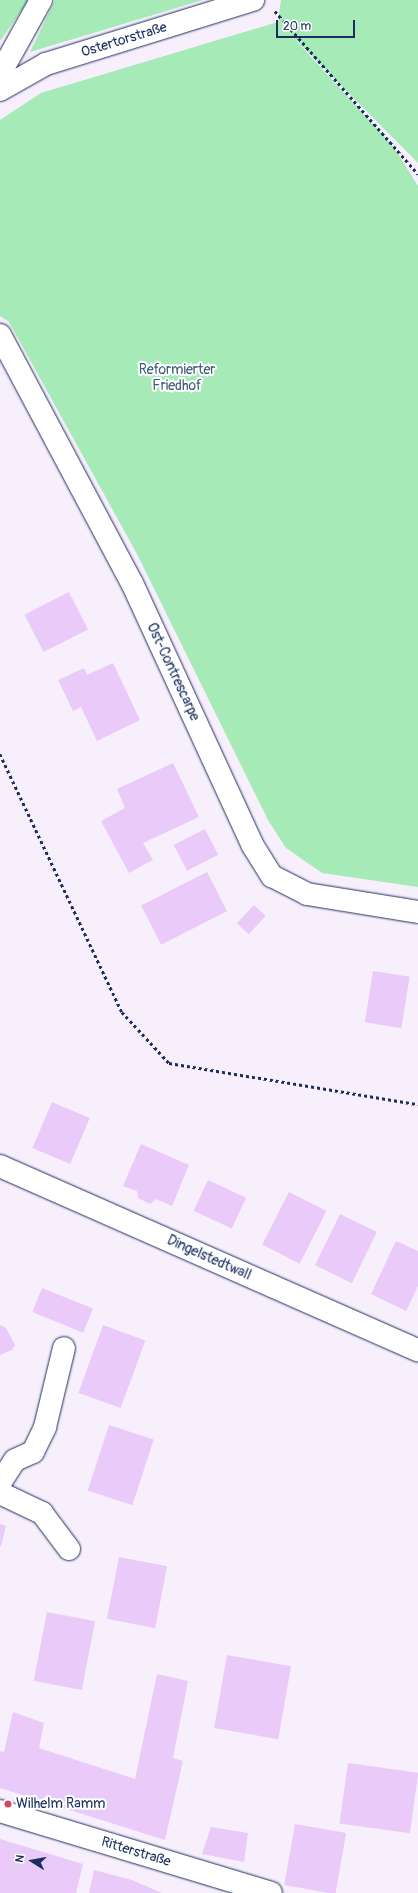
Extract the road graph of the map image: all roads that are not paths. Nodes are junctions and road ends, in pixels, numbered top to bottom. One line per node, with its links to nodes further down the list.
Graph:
1 (40, 0): 3 (street)
2 (261, 3): 4 (street, Ostertorstraße)
3 (0, 74)
4 (0, 90)
5 (0, 336): 6 (street, Ost-Contrescarpe)
6 (418, 912)
7 (0, 1166): 9 (street, Dingelstedtwall)
8 (64, 1348): 10 (street)
9 (418, 1350)
10 (0, 1483)
11 (0, 1493): 12 (street)
12 (69, 1548)
13 (0, 1811): 14 (street, Ritterstraße)
14 (271, 1893)

